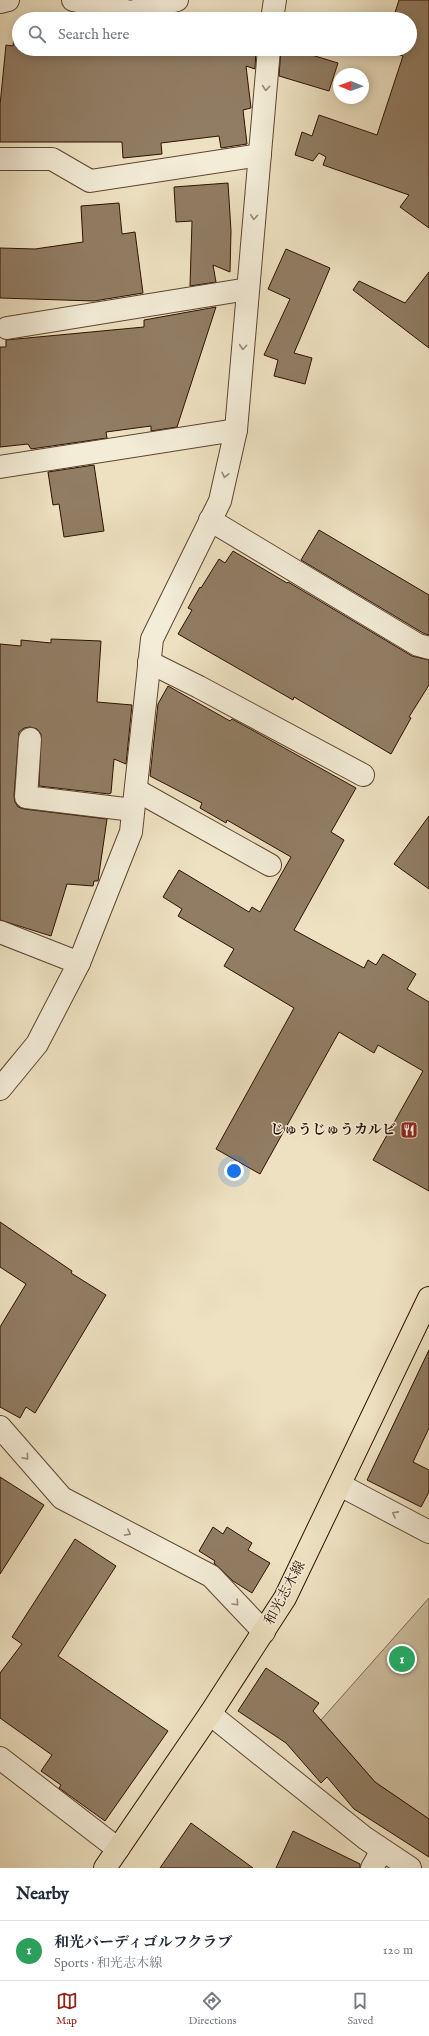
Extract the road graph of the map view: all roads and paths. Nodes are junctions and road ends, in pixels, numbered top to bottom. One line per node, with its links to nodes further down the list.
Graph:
1 (8, 0): 5 (street)
2 (73, 0): 3 (street)
3 (177, 0)
4 (274, 0): 6 (street)
5 (0, 2)
6 (273, 12)
7 (268, 56): 8 (street, one-way to 8)
8 (260, 155): 9 (street); 10 (street, one-way to 10)
9 (0, 159)
10 (248, 289): 11 (street); 12 (street, one-way to 12)
11 (7, 328)
12 (236, 430): 13 (street); 14 (street, one-way to 14)
13 (0, 467)
14 (210, 520): 15 (street); 16 (street)
15 (429, 648)
16 (149, 662): 18 (street); 19 (street)
17 (30, 739): 19 (street)
18 (363, 775)
19 (134, 800): 20 (street); 22 (street)
20 (270, 865)
21 (0, 932): 22 (street)
22 (79, 963): 23 (street)
23 (0, 1089)
24 (429, 1298): 26 (main road, 和光志木線)
25 (0, 1428): 28 (street, one-way to 28)
26 (340, 1485): 27 (street, one-way to 26); 28 (main road, 和光志木線)
27 (429, 1532)
28 (264, 1632): 29 (main road, 和光志木線)
29 (210, 1714): 31 (main road, 和光志木線); 32 (street)
30 (0, 1758): 31 (street)
31 (118, 1849): 33 (main road, 和光志木線)
32 (377, 1859): 34 (street)
33 (105, 1868)
34 (410, 1868)

